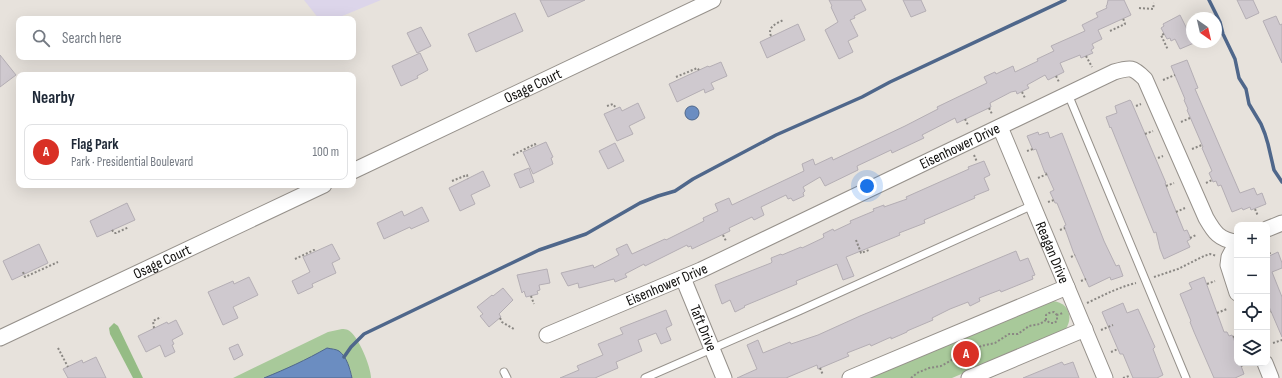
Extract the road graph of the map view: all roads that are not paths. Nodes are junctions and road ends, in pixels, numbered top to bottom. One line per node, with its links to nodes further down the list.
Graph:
1 (713, 0): 4 (street, Osage Court)
2 (1068, 94): 3 (street, Eisenhower Drive); 9 (street, Eisenhower Drive); 24 (lane)
3 (1000, 127): 6 (street, Reagan Drive); 11 (street, Eisenhower Drive)
4 (356, 170)
5 (318, 188): 16 (street, Osage Court)
6 (1041, 204): 13 (street, Reagan Drive); 17 (lane)
7 (1282, 223): 8 (street)
8 (1270, 228)
9 (1234, 242)
10 (1234, 248): 12 (street, Eisenhower Drive)
11 (683, 278): 15 (street, Eisenhower Drive); 17 (street, Taft Drive)
12 (1234, 284)
13 (1067, 287): 14 (street, Reagan Drive); 21 (street)
14 (1085, 330): 22 (street); 23 (street, Reagan Drive)
15 (547, 335)
16 (0, 338)
17 (712, 349): 19 (lane); 20 (street, Taft Drive)
18 (1266, 366): 25 (street)
19 (645, 378)
20 (724, 378)
21 (850, 378)
22 (969, 378)
23 (1105, 378)
24 (1186, 378)
25 (1271, 378)

